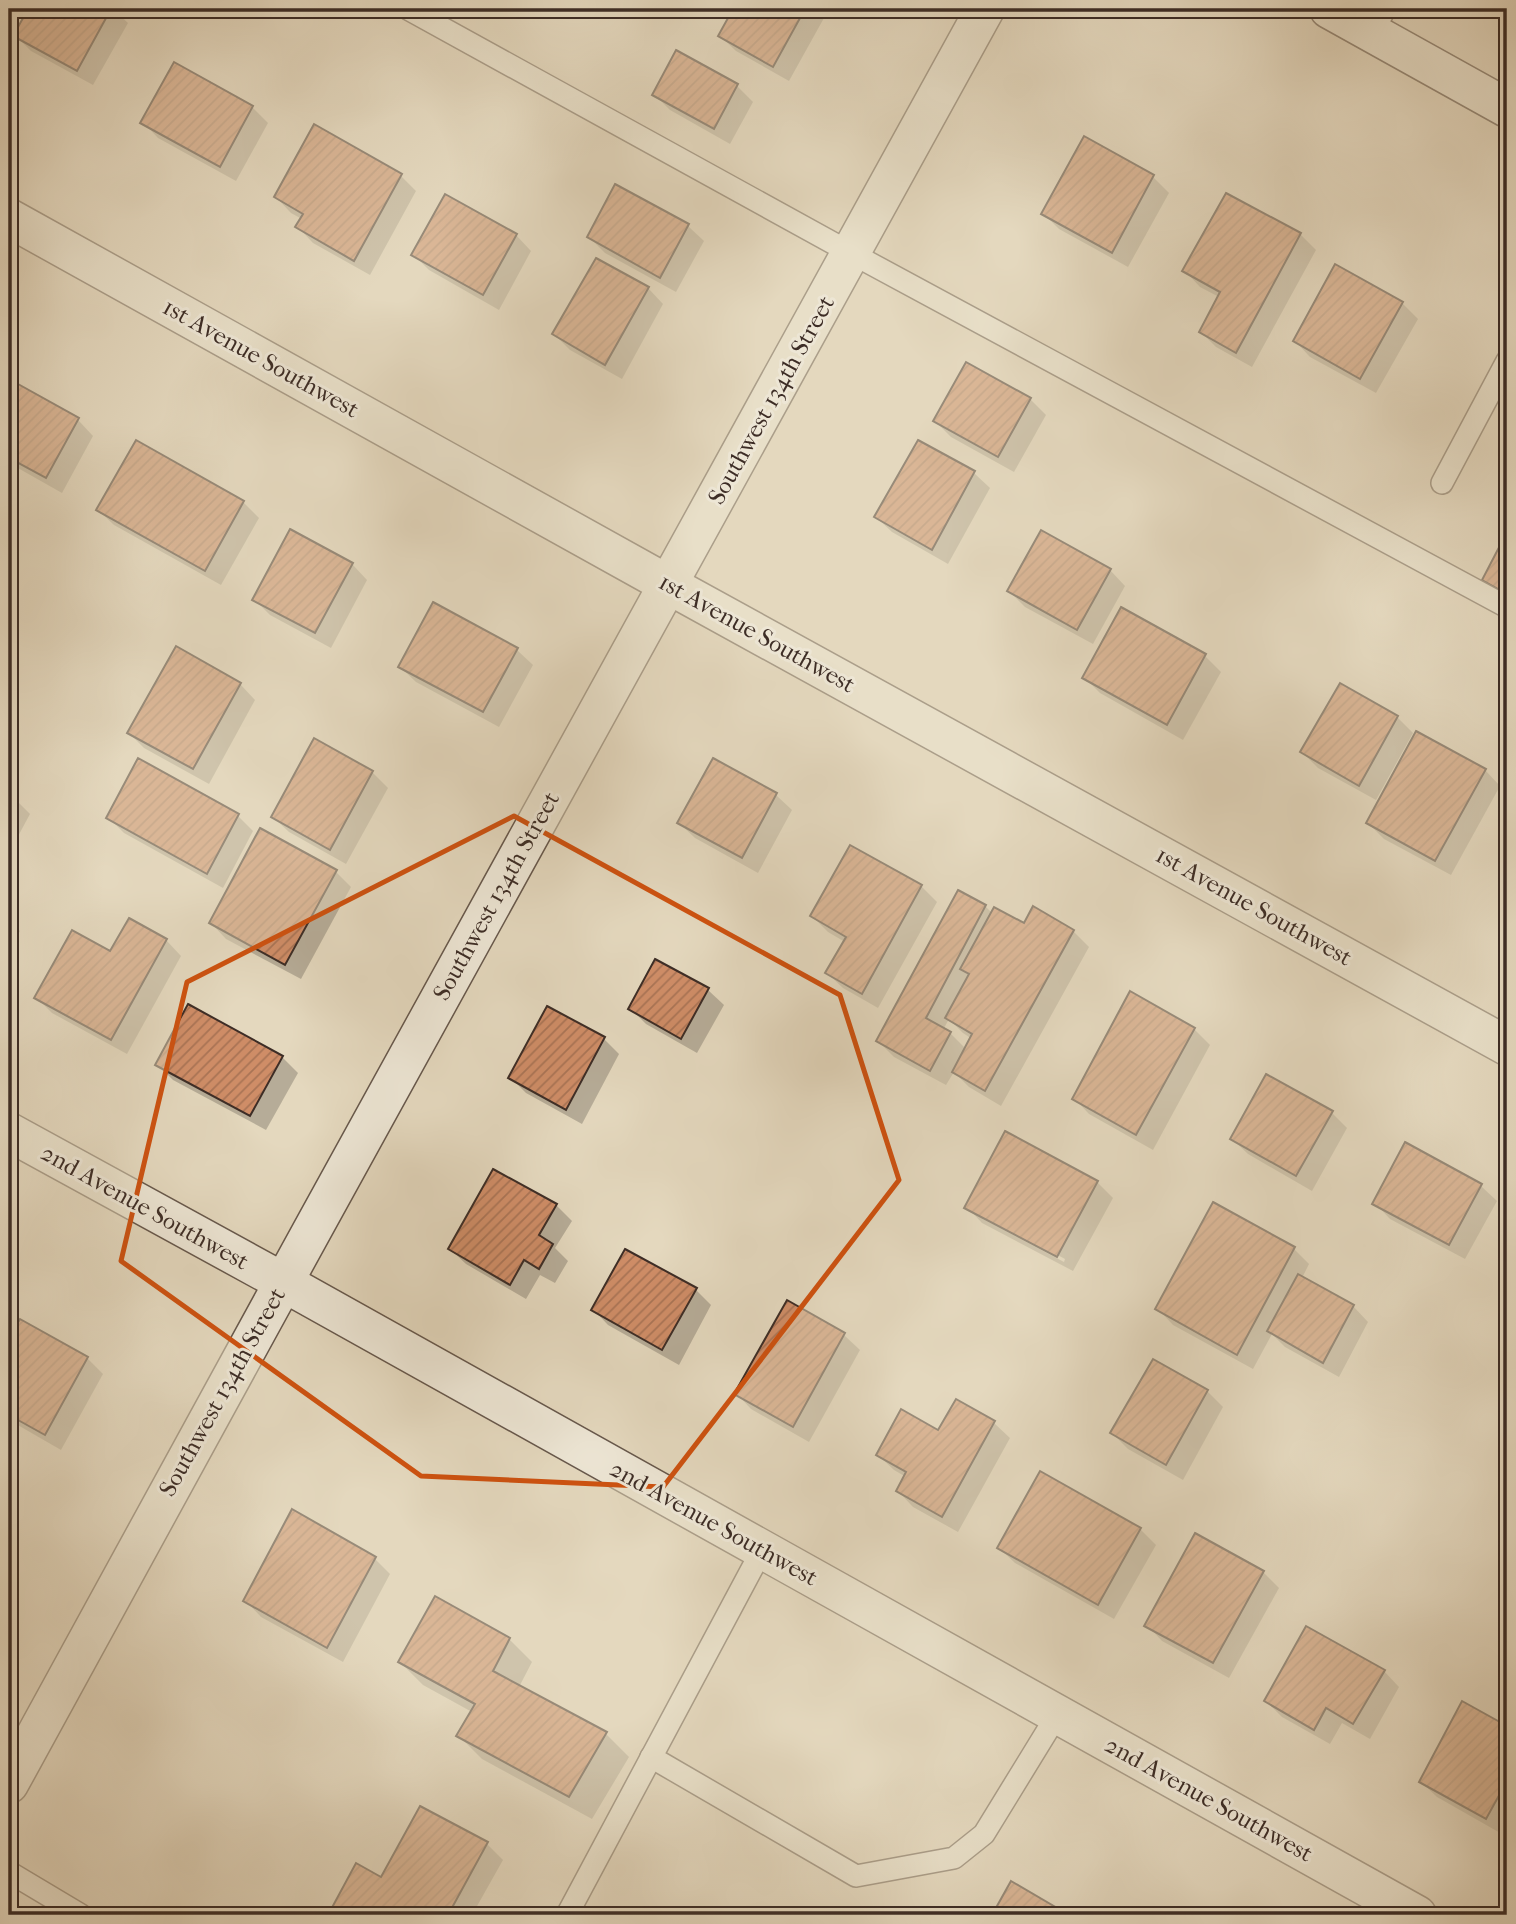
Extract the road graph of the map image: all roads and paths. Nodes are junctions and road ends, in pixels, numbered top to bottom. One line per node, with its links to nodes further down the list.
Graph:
1 (408, 9): 7 (lane)
2 (985, 9): 7 (street, Southwest 134th Street)
3 (1329, 9): 4 (street)
4 (1379, 21): 5 (street)
5 (1507, 108)
6 (9, 218): 10 (street, 1st Avenue Southwest)
7 (851, 253): 10 (street, Southwest 134th Street); 11 (lane)
8 (1507, 361): 9 (lane)
9 (1442, 483)
10 (669, 585): 12 (street, 1st Avenue Southwest); 14 (street, Southwest 134th Street)
11 (1507, 607)
12 (1507, 1046)
13 (9, 1132): 14 (street, 2nd Avenue Southwest)
14 (283, 1282): 15 (street, 2nd Avenue Southwest); 18 (street, Southwest 134th Street)
15 (762, 1550): 16 (street, 2nd Avenue Southwest); 17 (lane)
16 (1058, 1715): 17 (lane); 23 (street, 2nd Avenue Southwest)
17 (651, 1757): 22 (lane)
18 (9, 1784)
19 (9, 1872): 20 (lane)
20 (58, 1910): 21 (lane)
21 (81, 1915)
22 (567, 1915)
23 (1417, 1915)

